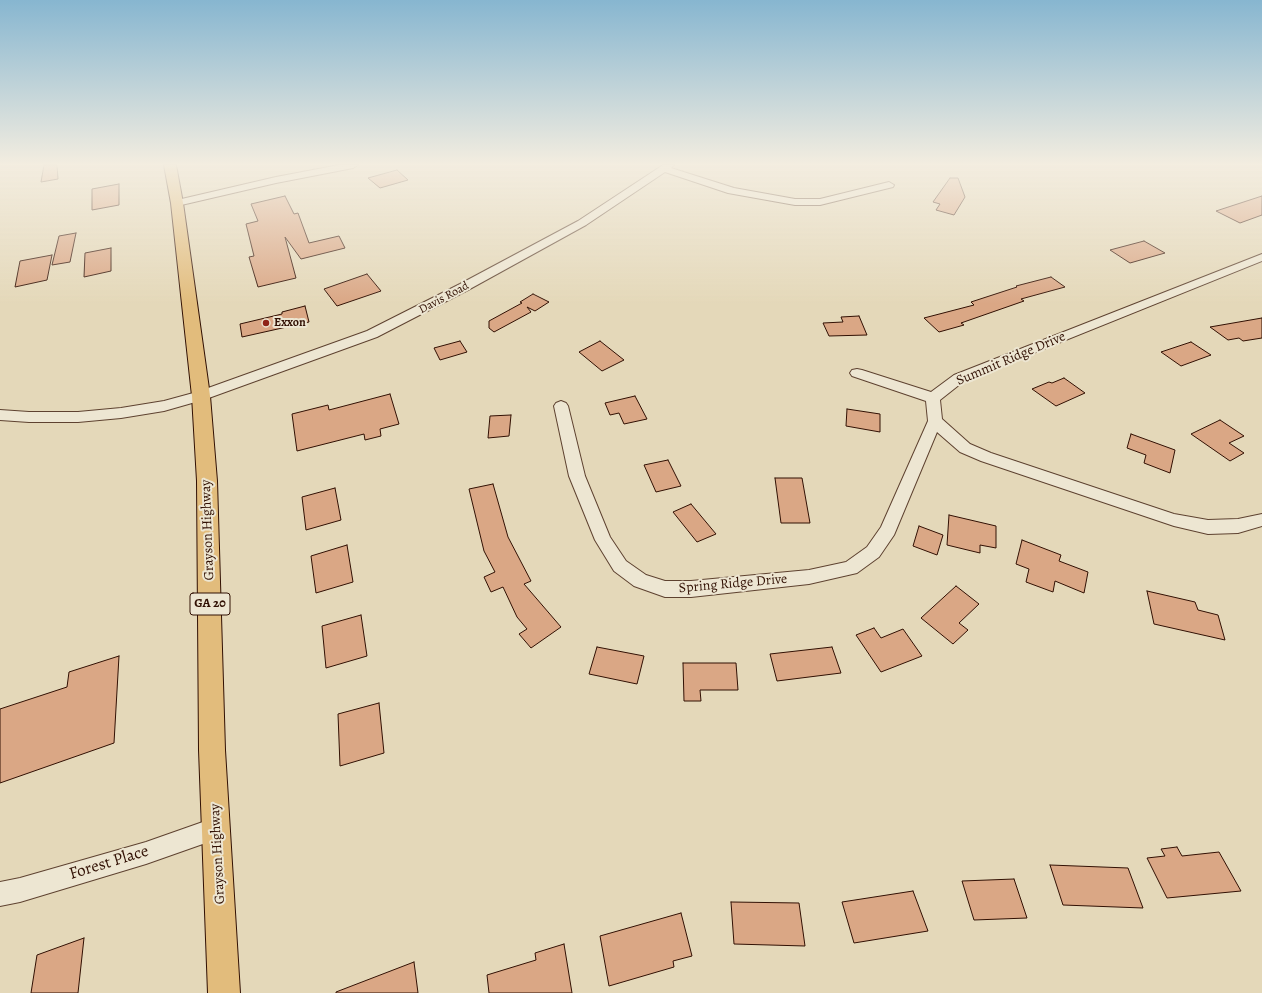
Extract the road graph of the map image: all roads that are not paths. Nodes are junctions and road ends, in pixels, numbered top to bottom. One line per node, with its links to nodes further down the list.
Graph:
1 (178, 211): 5 (main road, Grayson Highway / GA 20)
2 (600, 211): 5 (street, Davis Road)
3 (1262, 258): 6 (street, Summit Ridge Drive)
4 (856, 373): 6 (street)
5 (201, 396): 8 (street, Davis Road); 11 (main road, Grayson Highway / GA 20)
6 (933, 398): 9 (street)
7 (560, 406): 9 (street, Spring Ridge Drive)
8 (0, 415)
9 (935, 421): 10 (street)
10 (1262, 520)
11 (217, 828): 12 (street, Forest Place); 13 (main road, Grayson Highway / GA 20)
12 (0, 894)
13 (224, 993)

